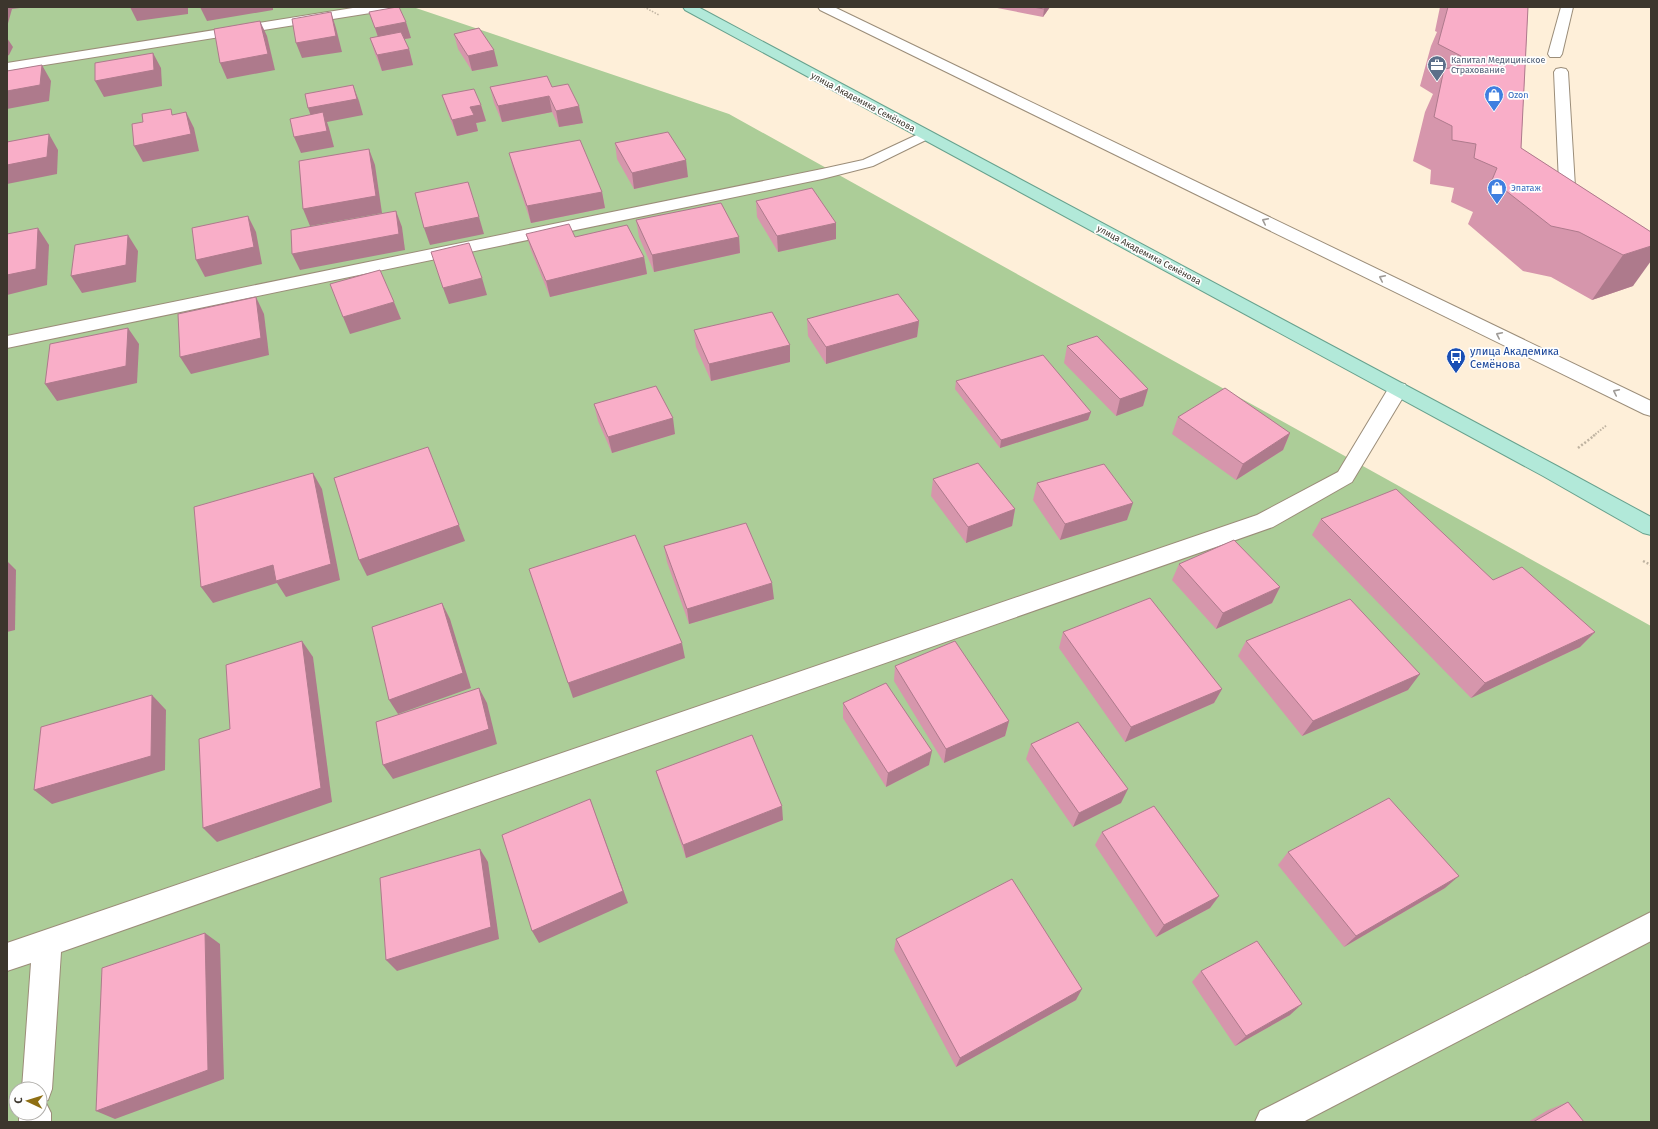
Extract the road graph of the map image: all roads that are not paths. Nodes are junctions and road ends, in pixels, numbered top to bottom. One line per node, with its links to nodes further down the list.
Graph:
1 (383, 7): 6 (street)
2 (688, 7): 8 (main road, улица Академика Семёнова)
3 (824, 7): 12 (street, one-way to 3)
4 (1567, 7): 5 (street)
5 (1554, 54)
6 (7, 67)
7 (1561, 72): 9 (street)
8 (925, 135): 10 (street); 11 (main road, улица Академика Семёнова)
9 (1581, 214)
10 (7, 342)
11 (1398, 389): 13 (main road, улица Академика Семёнова); 15 (street)
12 (1651, 409)
13 (1651, 527)
14 (1651, 926): 18 (street)
15 (48, 944): 16 (street); 17 (street)
16 (7, 957)
17 (38, 1081)
18 (1271, 1122)

